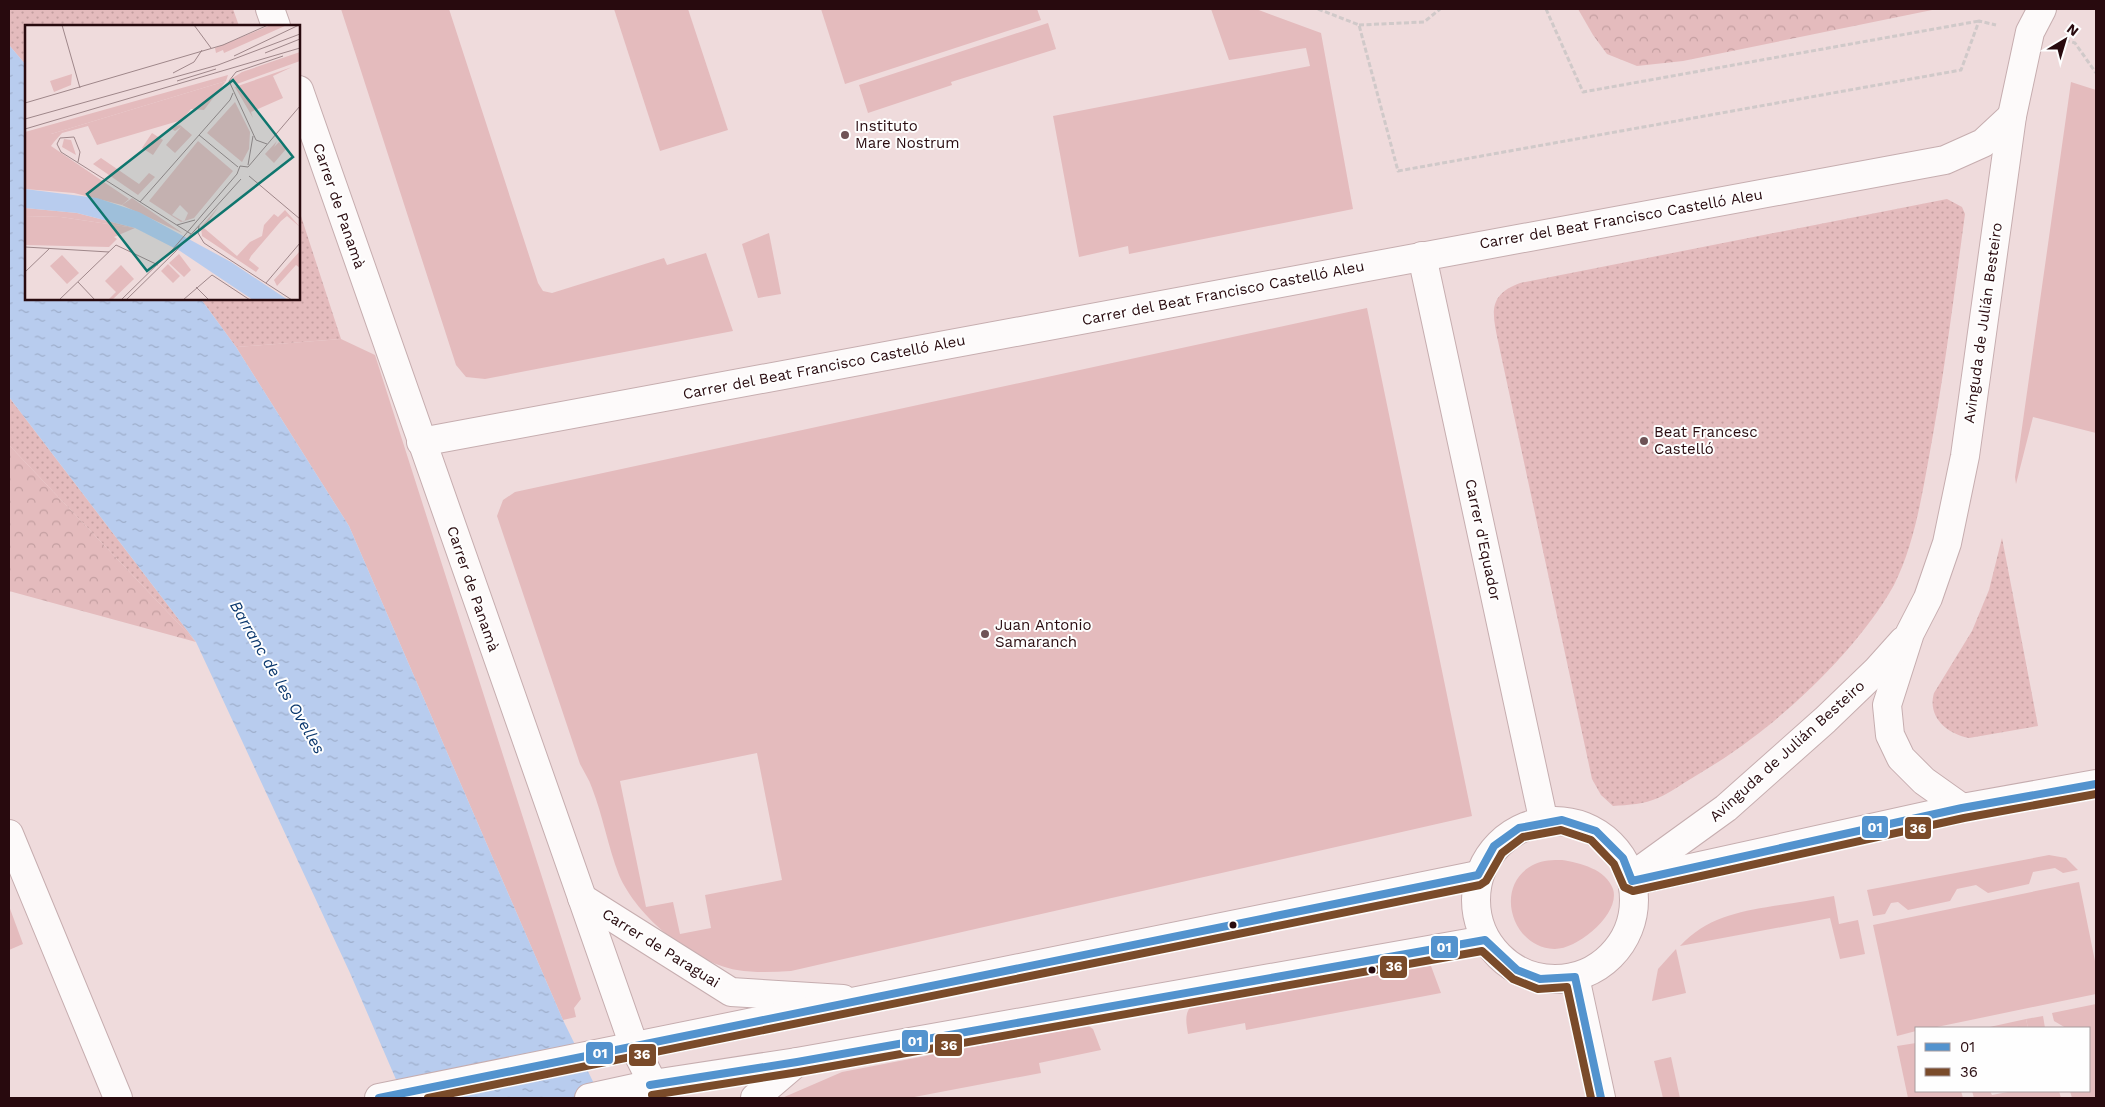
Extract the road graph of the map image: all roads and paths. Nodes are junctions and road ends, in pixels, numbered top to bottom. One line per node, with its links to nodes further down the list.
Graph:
1 (270, 9): 7 (street)
2 (1318, 9): 8 (path)
3 (1440, 9): 8 (path)
4 (1546, 9): 6 (path)
5 (2036, 20): 6 (path); 9 (path); 11 (street, Avinguda de Julián Besteiro)
6 (1979, 21): 8 (path)
7 (276, 25)
8 (1359, 25)
9 (2096, 73)
10 (300, 93): 13 (street, Carrer de Panamà)
11 (2012, 116): 12 (street, Carrer del Beat Francisco Castelló Aleu); 14 (street, Avinguda de Julián Besteiro)
12 (1422, 256): 13 (street, Carrer del Beat Francisco Castelló Aleu); 17 (street, Carrer d'Equador)
13 (421, 442): 21 (street, Carrer de Panamà)
14 (1910, 632): 16 (street, Avinguda de Julián Besteiro); 20 (street, Avinguda de Julián Besteiro)
15 (2096, 784): 16 (street)
16 (1962, 808): 20 (street)
17 (1544, 823): 19 (street); 20 (street)
18 (9, 834): 28 (street)
19 (1478, 875): 22 (street); 24 (street, Carrer de Paraguai)
20 (1632, 879): 23 (street)
21 (582, 898): 24 (street, Carrer de Paraguai); 25 (street, Carrer de Panamà)
22 (1485, 940): 23 (street); 26 (street)
23 (1575, 977): 32 (street)
24 (862, 1001): 25 (street, Carrer de Paraguai)
25 (634, 1046): 27 (street, Carrer de Panamà); 29 (street, Carrer de Paraguai)
26 (797, 1062): 27 (street); 31 (street)
27 (653, 1084): 30 (street)
28 (118, 1098)
29 (380, 1098)
30 (589, 1098)
31 (755, 1098)
32 (1601, 1098)

